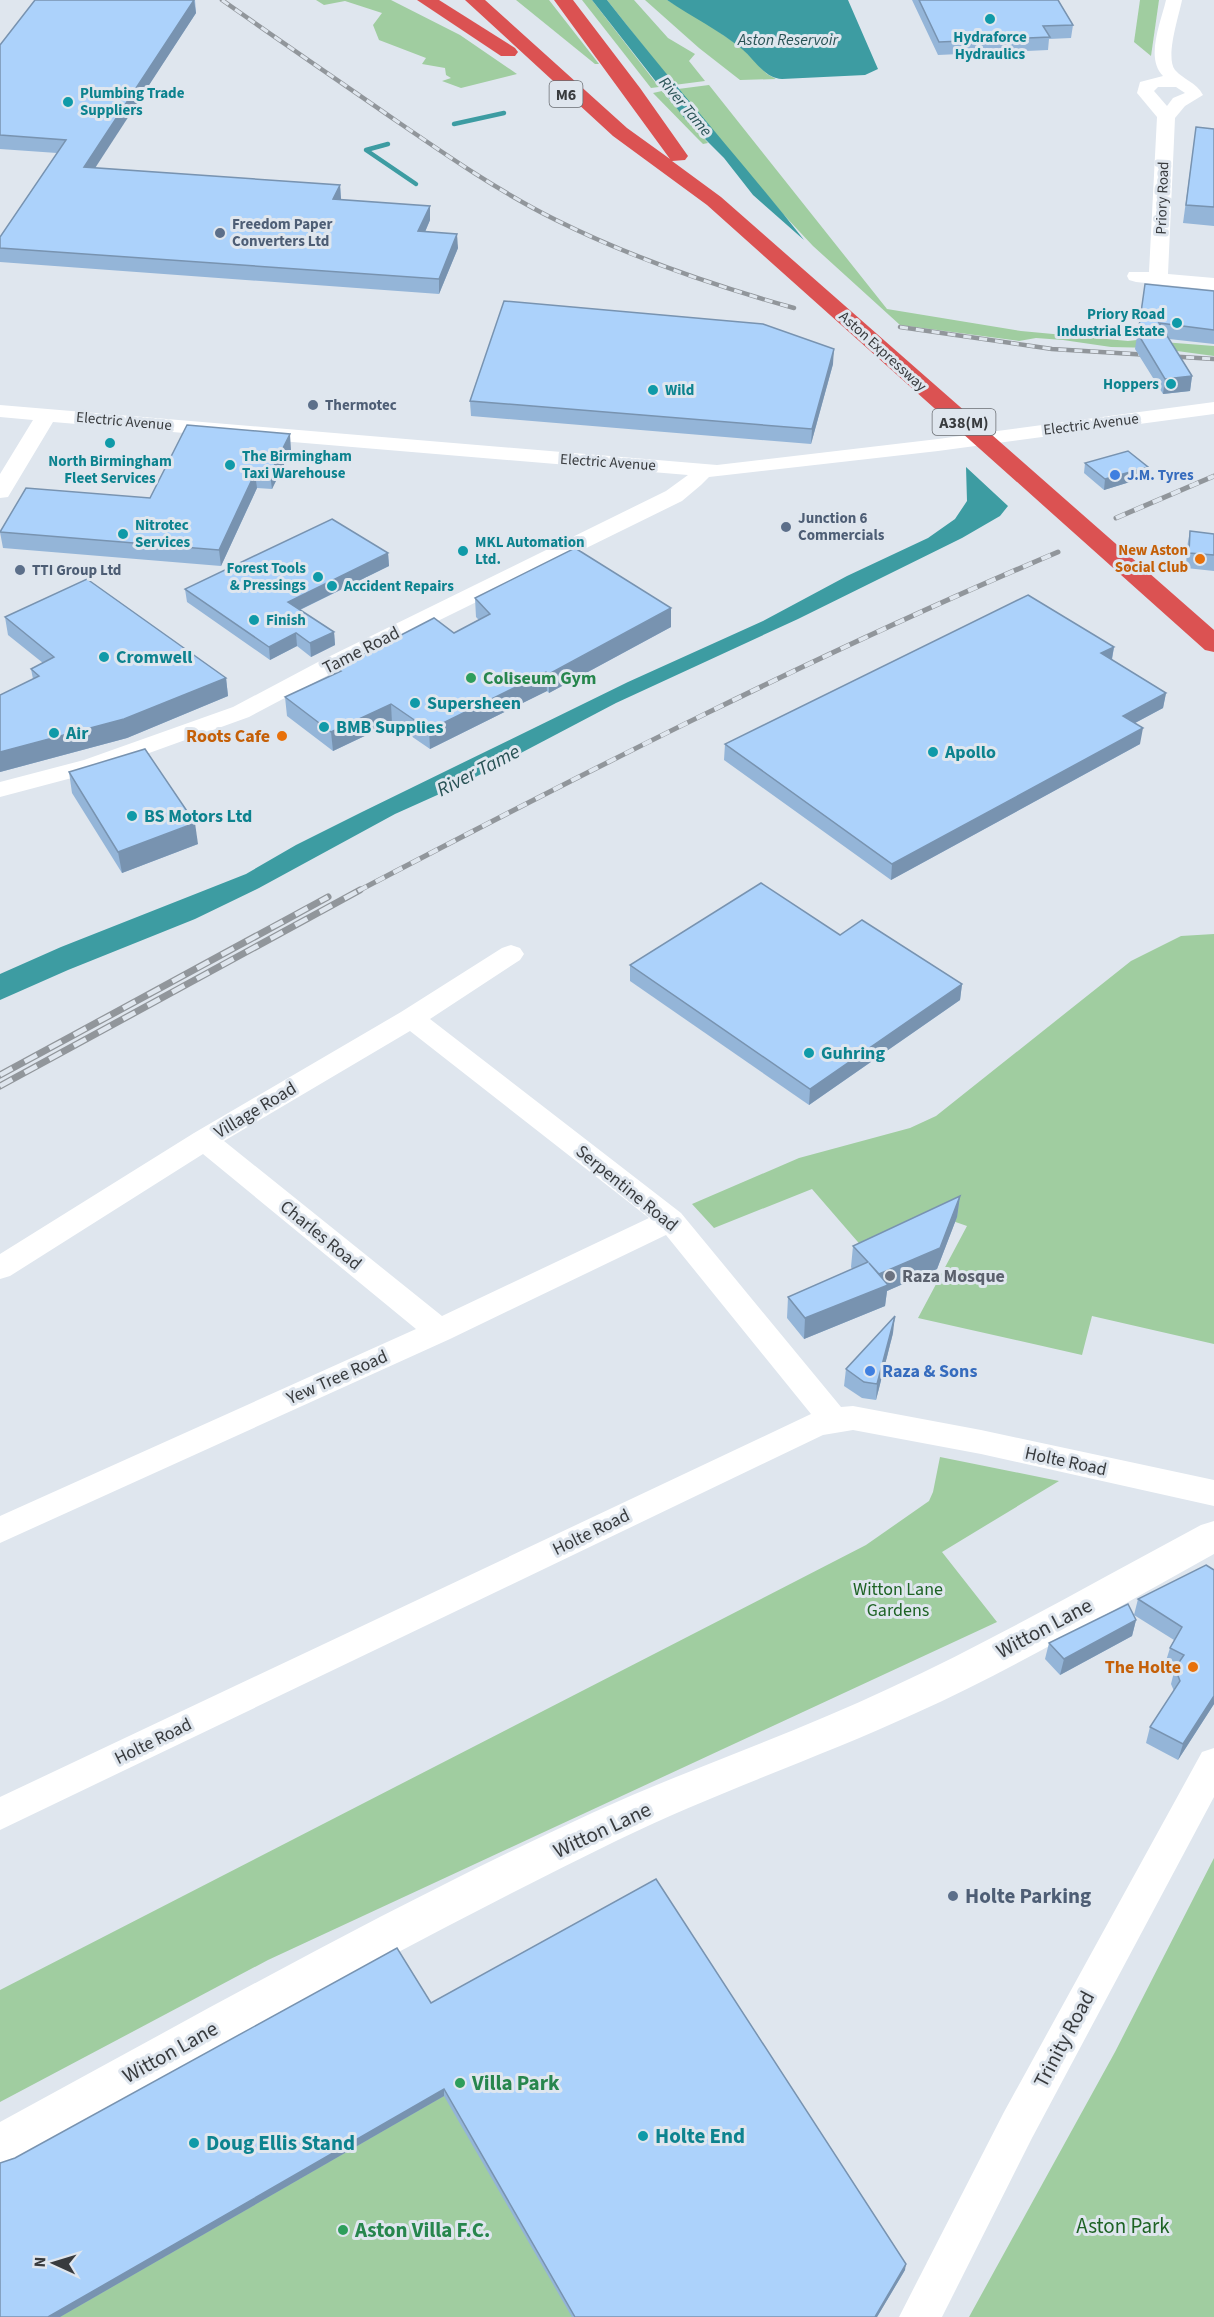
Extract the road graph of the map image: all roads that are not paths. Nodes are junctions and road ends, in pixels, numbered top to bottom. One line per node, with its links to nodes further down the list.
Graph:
1 (413, 0): 7 (highway, M6)
2 (426, 0): 7 (highway, M6)
3 (474, 0): 8 (highway)
4 (499, 0): 14 (highway, Aston Expressway / A38(M))
5 (563, 0): 14 (highway, A38(M))
6 (1174, 0): 9 (street)
7 (465, 25): 8 (highway, M6)
8 (522, 53): 13 (highway, M6)
9 (1159, 84): 10 (street); 10 (street); 12 (street)
10 (1185, 94): 11 (street); 12 (street)
11 (1214, 99)
12 (1166, 117): 17 (street, Priory Road)
13 (620, 132): 15 (highway, Aston Expressway / A38(M))
14 (678, 156): 15 (highway, Aston Expressway / A38(M))
15 (714, 201): 24 (highway, Aston Expressway / A38(M))
16 (1136, 276): 17 (street)
17 (1158, 279): 18 (street)
18 (1214, 284)
19 (1214, 408): 22 (street, Electric Avenue)
20 (0, 411): 21 (street, Electric Avenue)
21 (47, 414): 22 (street, Electric Avenue); 23 (street)
22 (703, 470): 25 (street, Tame Road)
23 (0, 492)
24 (1214, 644)
25 (0, 790)
26 (512, 954): 27 (street, Village Road)
27 (411, 1018): 28 (street, Village Road); 29 (street, Serpentine Road)
28 (204, 1140): 30 (street, Village Road); 31 (street, Charles Road)
29 (671, 1220): 31 (street, Yew Tree Road); 32 (street, Serpentine Road)
30 (0, 1268)
31 (438, 1331): 34 (street, Yew Tree Road)
32 (834, 1420): 33 (street, Holte Road); 37 (street, Holte Road)
33 (1214, 1493)
34 (0, 1530)
35 (1214, 1536): 38 (main road, Witton Lane)
36 (1214, 1763): 39 (street, Trinity Road)
37 (0, 1814)
38 (0, 2146)
39 (920, 2317)

